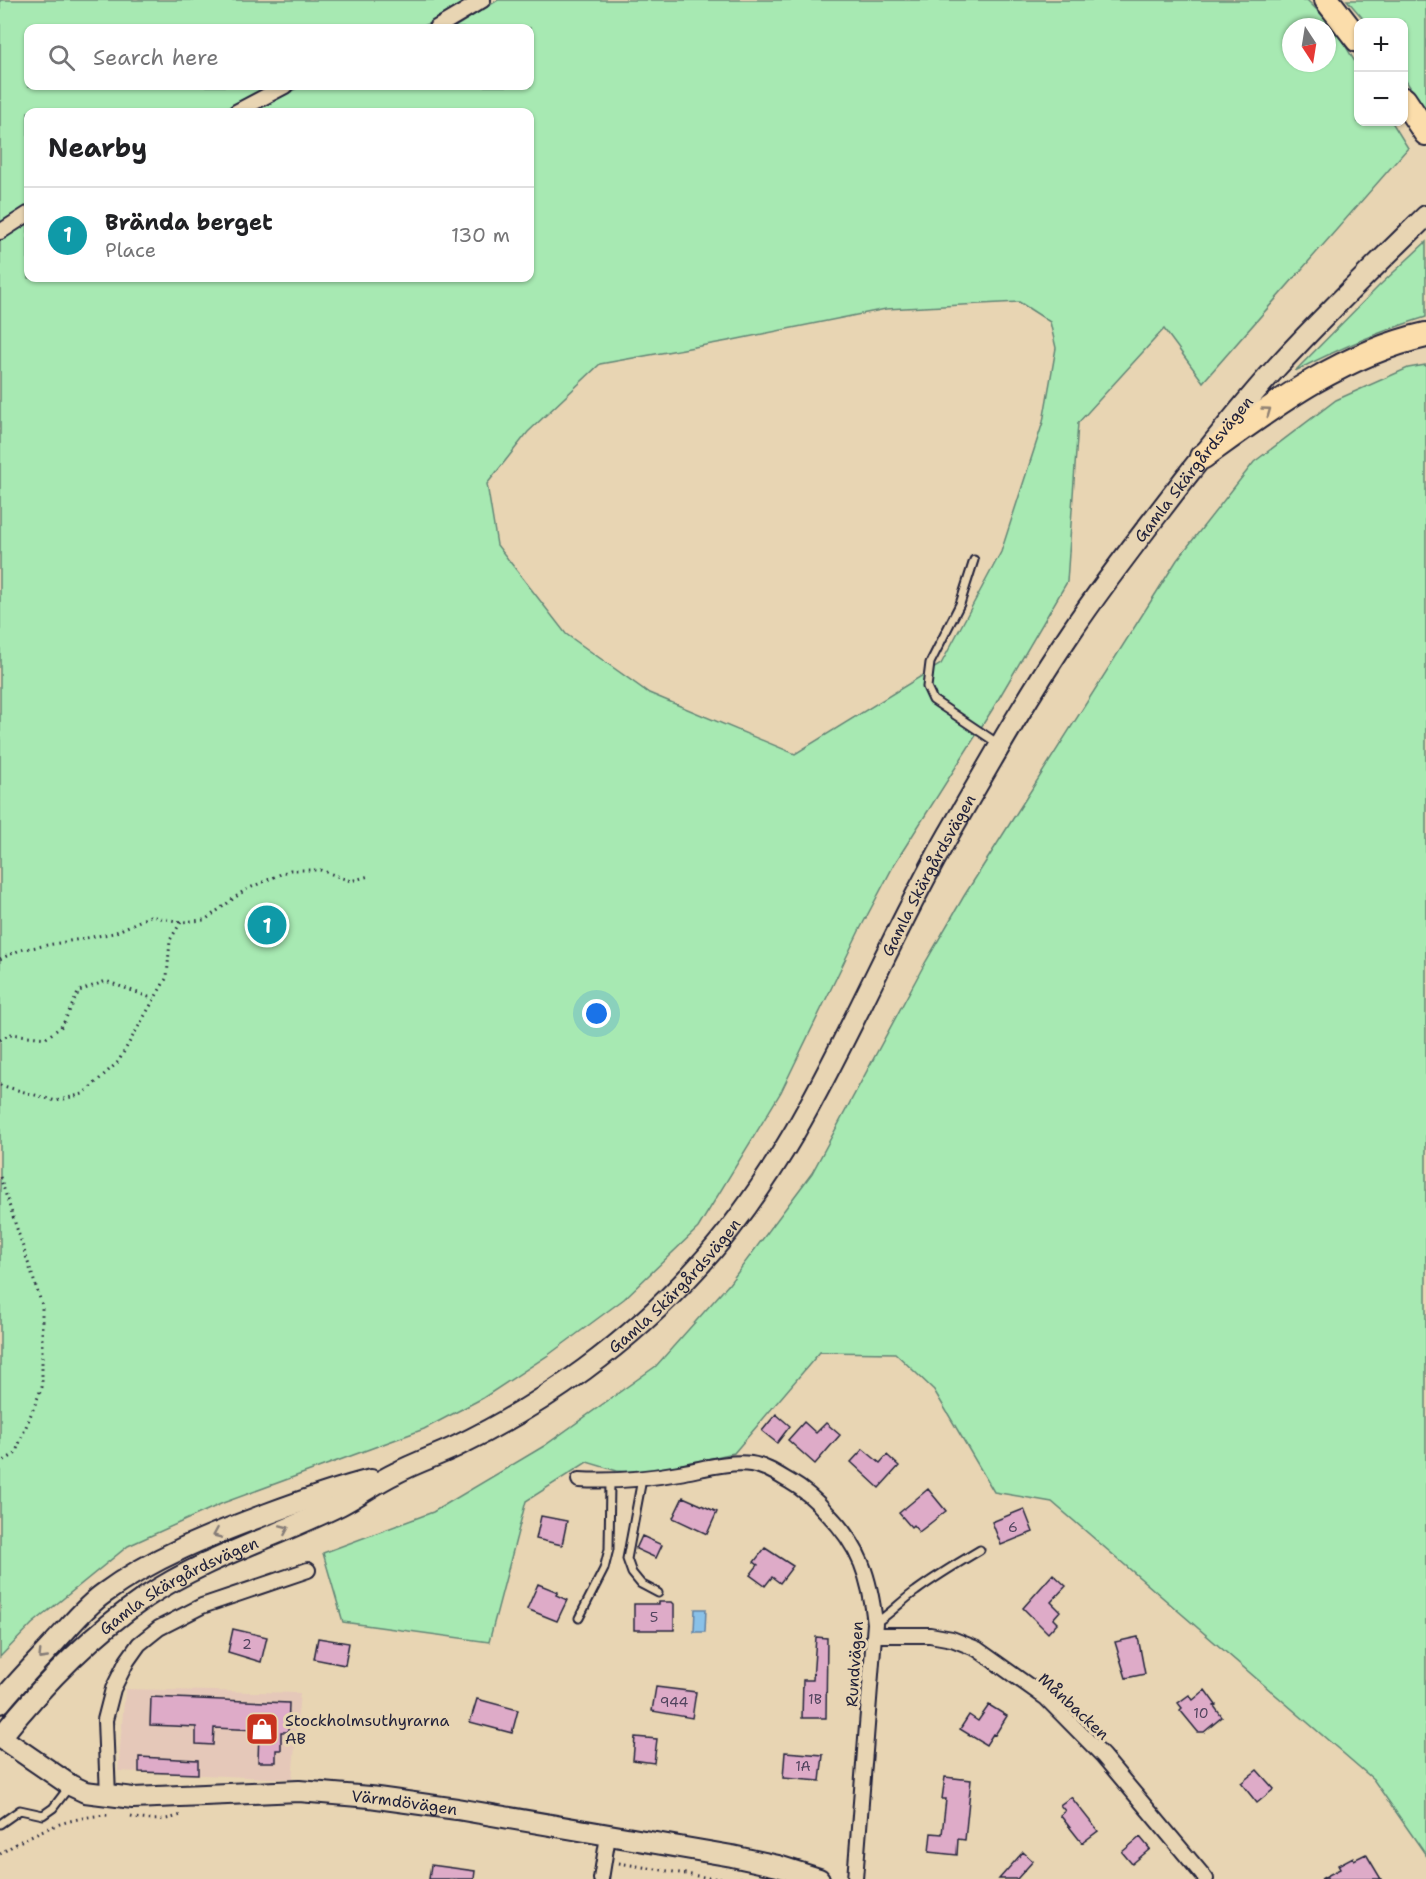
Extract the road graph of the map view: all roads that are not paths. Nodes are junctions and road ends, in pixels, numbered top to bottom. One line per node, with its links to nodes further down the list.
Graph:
1 (483, 0): 3 (street)
2 (1327, 0): 4 (highway)
3 (443, 24)
4 (1354, 34)
5 (277, 90): 7 (street)
6 (1408, 106): 8 (highway)
7 (244, 108)
8 (1426, 133)
9 (1426, 216): 13 (main road, Gamla Skärgårdsvägen)
10 (24, 217): 11 (street)
11 (0, 232)
12 (1426, 334): 13 (highway, one-way to 12)
13 (1202, 457): 15 (main road, Gamla Skärgårdsvägen)
14 (974, 560): 15 (lane)
15 (1000, 746): 16 (main road, Gamla Skärgårdsvägen)
16 (391, 1475): 25 (main road, Gamla Skärgårdsvägen, one-way to 25); 26 (main road, Gamla Skärgårdsvägen, one-way to 16)
17 (642, 1479): 19 (street, Rundvägen); 22 (lane); 24 (street, Rundvägen)
18 (579, 1480): 19 (street, Rundvägen)
19 (610, 1482): 23 (lane)
20 (980, 1550): 24 (lane)
21 (308, 1570): 28 (street)
22 (658, 1593)
23 (579, 1618)
24 (874, 1629): 33 (street, Rundvägen); 34 (street, Månbacken)
25 (0, 1703)
26 (0, 1738): 27 (main road, Värmdövägen)
27 (70, 1785): 28 (main road, Värmdövägen); 29 (lane)
28 (108, 1796): 30 (main road, Värmdövägen)
29 (0, 1824)
30 (608, 1836): 31 (street); 32 (main road, Värmdövägen)
31 (601, 1879)
32 (819, 1879)
33 (855, 1879)
34 (1206, 1879)

